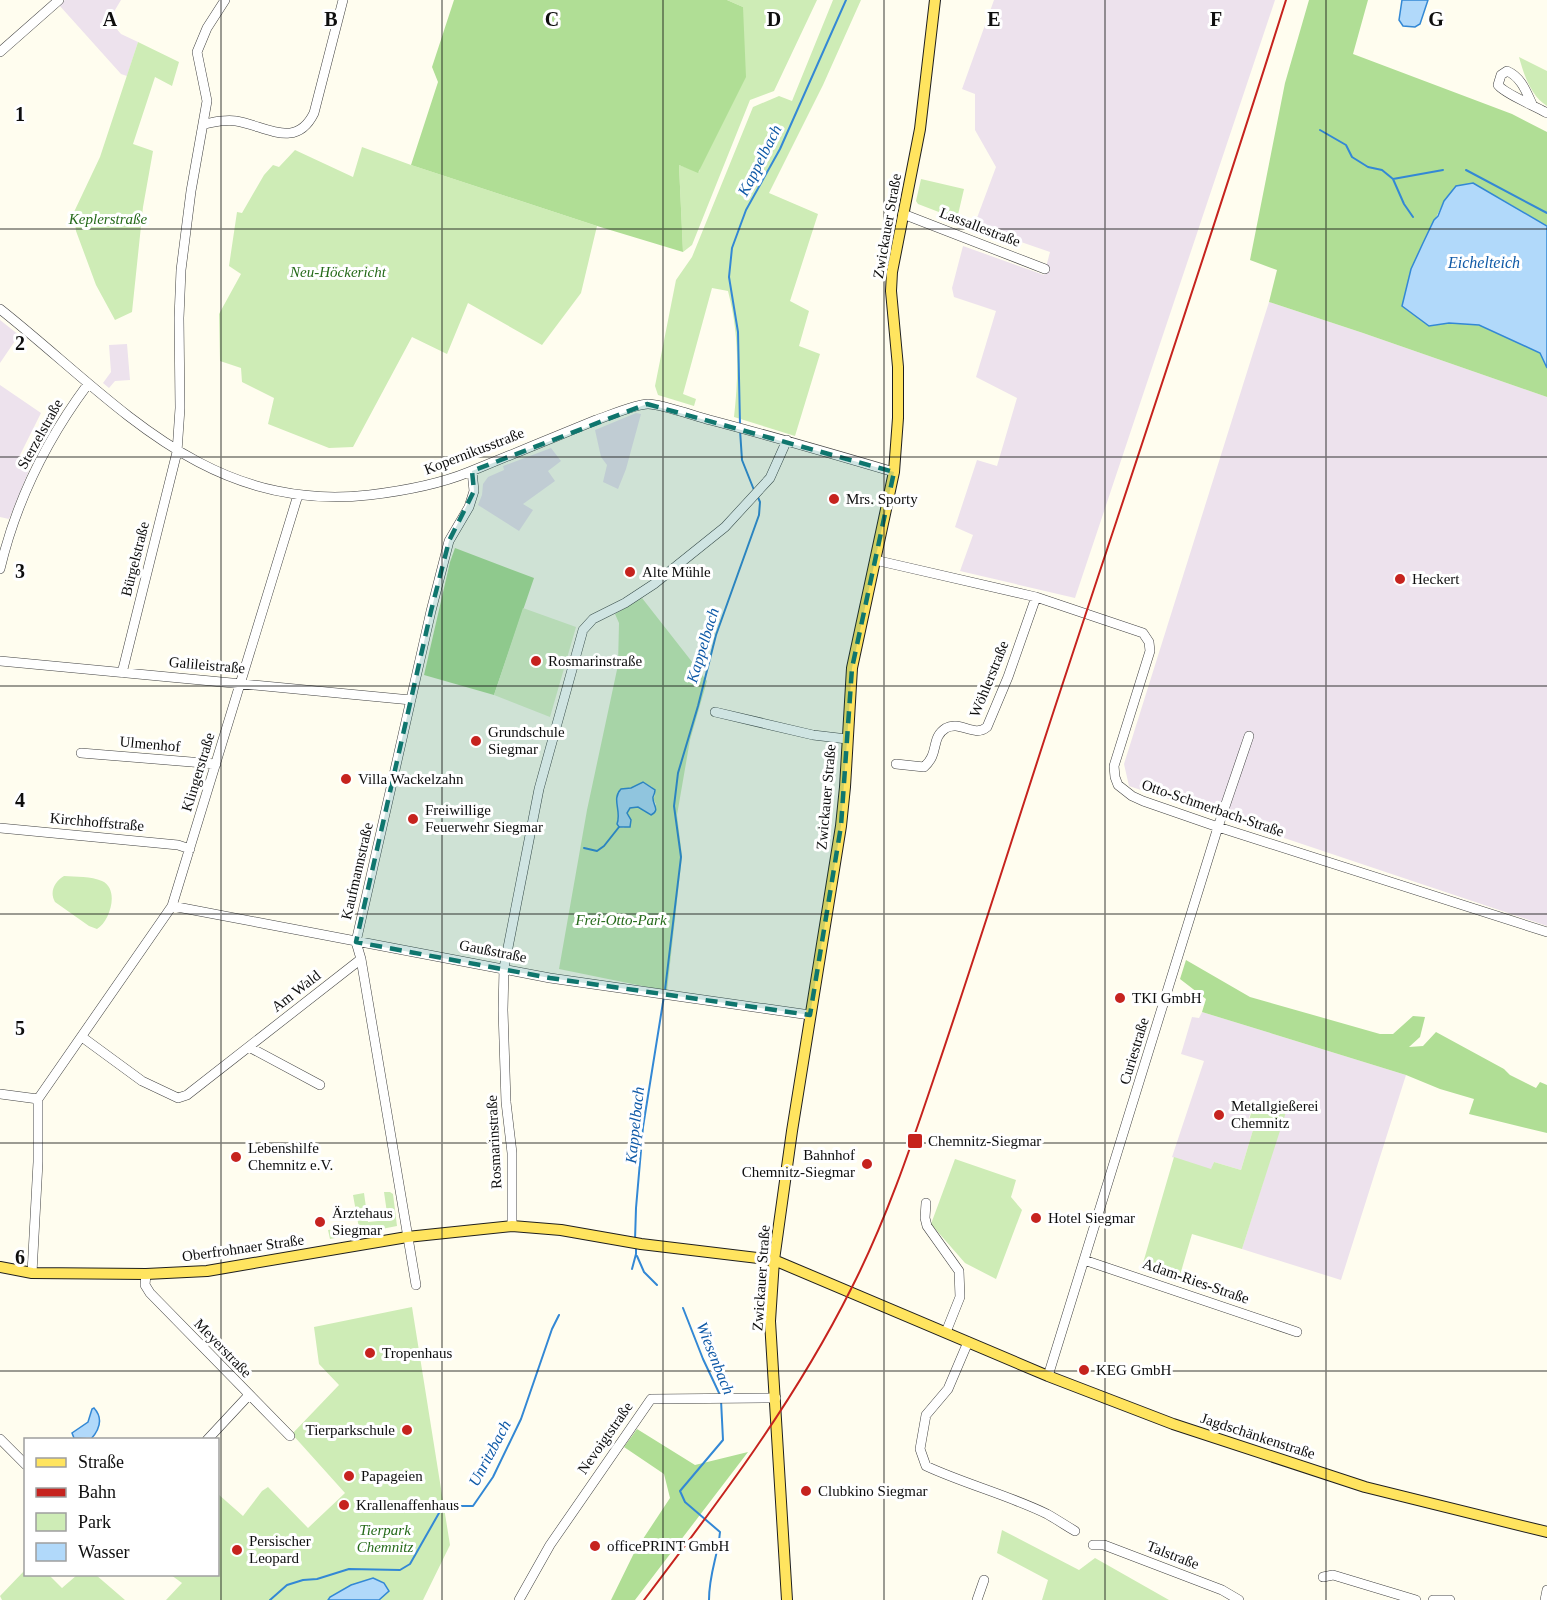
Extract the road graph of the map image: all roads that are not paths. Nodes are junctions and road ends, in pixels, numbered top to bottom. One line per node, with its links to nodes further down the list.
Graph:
1 (59, 0): 5 (street)
2 (225, 0): 8 (street)
3 (343, 0): 8 (street)
4 (935, 0): 9 (main road, Zwickauer Straße)
5 (0, 52)
6 (1532, 104): 7 (street)
7 (1547, 113)
8 (204, 124): 14 (street)
9 (903, 214): 10 (street, Lassallestraße); 16 (main road, Zwickauer Straße)
10 (1046, 268)
11 (0, 309): 12 (street, Kopernikusstraße)
12 (88, 384): 14 (street, Kopernikusstraße); 19 (street, Sterzelstraße)
13 (787, 440): 15 (street, Kopernikusstraße); 16 (street, Kopernikusstraße); 38 (street, Rosmarinstraße)
14 (177, 452): 17 (street, Kopernikusstraße); 22 (street, Bürgelstraße)
15 (472, 471): 17 (street, Kopernikusstraße); 24 (street, Kaufmannstraße)
16 (894, 472): 18 (main road, Zwickauer Straße)
17 (298, 495): 23 (street, Klingerstraße)
18 (875, 560): 20 (street, Otto-Schmerbach-Straße); 27 (main road, Zwickauer Straße)
19 (0, 569)
20 (1036, 597): 30 (street, Wöhlerstraße); 31 (street, Otto-Schmerbach-Straße)
21 (0, 662): 22 (street, Galileistraße)
22 (122, 672): 23 (street, Galileistraße)
23 (242, 684): 24 (street, Galileistraße); 29 (street, Klingerstraße)
24 (411, 700): 36 (street, Kaufmannstraße)
25 (714, 712): 27 (street)
26 (1249, 736): 31 (street, Curiestraße)
27 (847, 740): 39 (main road, Zwickauer Straße)
28 (81, 753): 29 (street, Ulmenhof)
29 (216, 764): 33 (street, Klingerstraße)
30 (896, 764)
31 (1218, 827): 35 (street, Otto-Schmerbach-Straße); 49 (street, Curiestraße)
32 (0, 828): 33 (street, Kirchhoffstraße)
33 (190, 849): 34 (street, Klingerstraße)
34 (172, 906): 36 (street, Gaußstraße); 40 (street, Klingerstraße)
35 (1547, 932)
36 (356, 942): 37 (street, Kaufmannstraße); 38 (street, Gaußstraße)
37 (361, 959): 41 (street, Am Wald); 47 (street, Kaufmannstraße)
38 (504, 968): 39 (street, Gaußstraße); 46 (street, Rosmarinstraße)
39 (810, 1015): 48 (main road, Zwickauer Straße)
40 (82, 1037): 41 (street, Am Wald); 44 (street, Klingerstraße)
41 (249, 1047): 42 (street)
42 (320, 1085)
43 (0, 1094): 44 (street)
44 (38, 1099): 51 (street)
45 (926, 1203): 54 (street)
46 (512, 1226): 47 (main road, Oberfrohnaer Straße); 48 (main road, Oberfrohnaer Straße)
47 (407, 1237): 52 (main road, Oberfrohnaer Straße); 53 (street, Kaufmannstraße)
48 (774, 1260): 54 (main road, Jagdschänkenstraße); 59 (main road, Zwickauer Straße)
49 (1084, 1260): 55 (street, Adam-Ries-Straße); 57 (street, Curiestraße)
50 (0, 1267): 51 (main road, Oberfrohnaer Straße)
51 (32, 1274): 52 (main road, Oberfrohnaer Straße)
52 (146, 1274): 58 (street, Meyerstraße)
53 (416, 1285)
54 (946, 1332): 56 (main road, Jagdschänkenstraße)
55 (1298, 1332)
56 (968, 1342): 57 (main road, Jagdschänkenstraße); 64 (street)
57 (1048, 1376): 65 (main road, Jagdschänkenstraße)
58 (248, 1396): 60 (street, Meyerstraße); 61 (street)
59 (776, 1398): 70 (street, Nevoigtstraße); 71 (main road, Zwickauer Straße)
60 (290, 1436)
61 (209, 1438)
62 (0, 1439): 63 (street)
63 (24, 1463)
64 (1075, 1531)
65 (1547, 1532)
66 (1093, 1545): 73 (street, Talstraße)
67 (1323, 1577): 74 (street)
68 (984, 1580): 72 (street)
69 (1547, 1590): 77 (street)
70 (519, 1600)
71 (787, 1600)
72 (978, 1600)
73 (1239, 1600)
74 (1416, 1600)
75 (1433, 1600): 76 (street)
76 (1450, 1600)
77 (1545, 1600)

